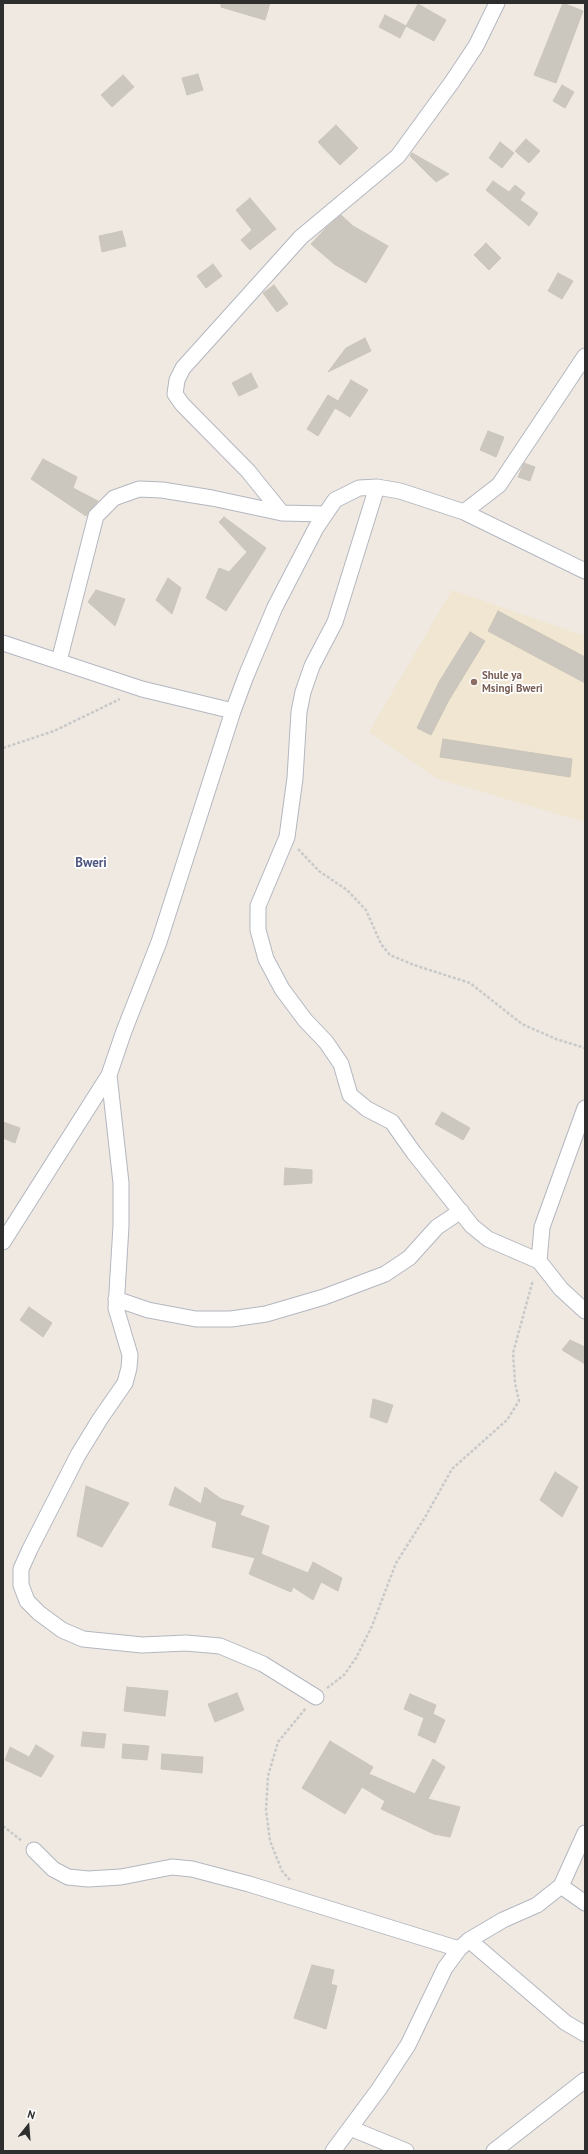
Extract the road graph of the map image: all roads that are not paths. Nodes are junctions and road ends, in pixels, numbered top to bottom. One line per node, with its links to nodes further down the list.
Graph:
1 (497, 3): 5 (street)
2 (585, 356): 4 (street)
3 (376, 487): 4 (street); 6 (street); 13 (street)
4 (464, 512): 7 (street)
5 (282, 513): 6 (street); 9 (street)
6 (325, 514): 10 (street)
7 (585, 571)
8 (3, 643): 9 (street)
9 (59, 661): 10 (street)
10 (233, 711): 11 (street)
11 (109, 1075): 14 (street); 16 (street)
12 (585, 1108): 15 (street)
13 (461, 1211): 15 (street); 16 (street)
14 (3, 1242)
15 (539, 1261): 17 (street)
16 (116, 1299): 18 (street)
17 (585, 1311)
18 (316, 1697)
19 (585, 1833): 21 (street)
20 (34, 1850): 23 (street)
21 (561, 1886): 22 (street); 23 (street)
22 (585, 1903)
23 (464, 1944): 24 (street); 26 (street)
24 (585, 2034)
25 (585, 2080): 29 (street)
26 (350, 2128): 27 (street); 28 (street)
27 (333, 2151)
28 (406, 2151)
29 (494, 2151)

